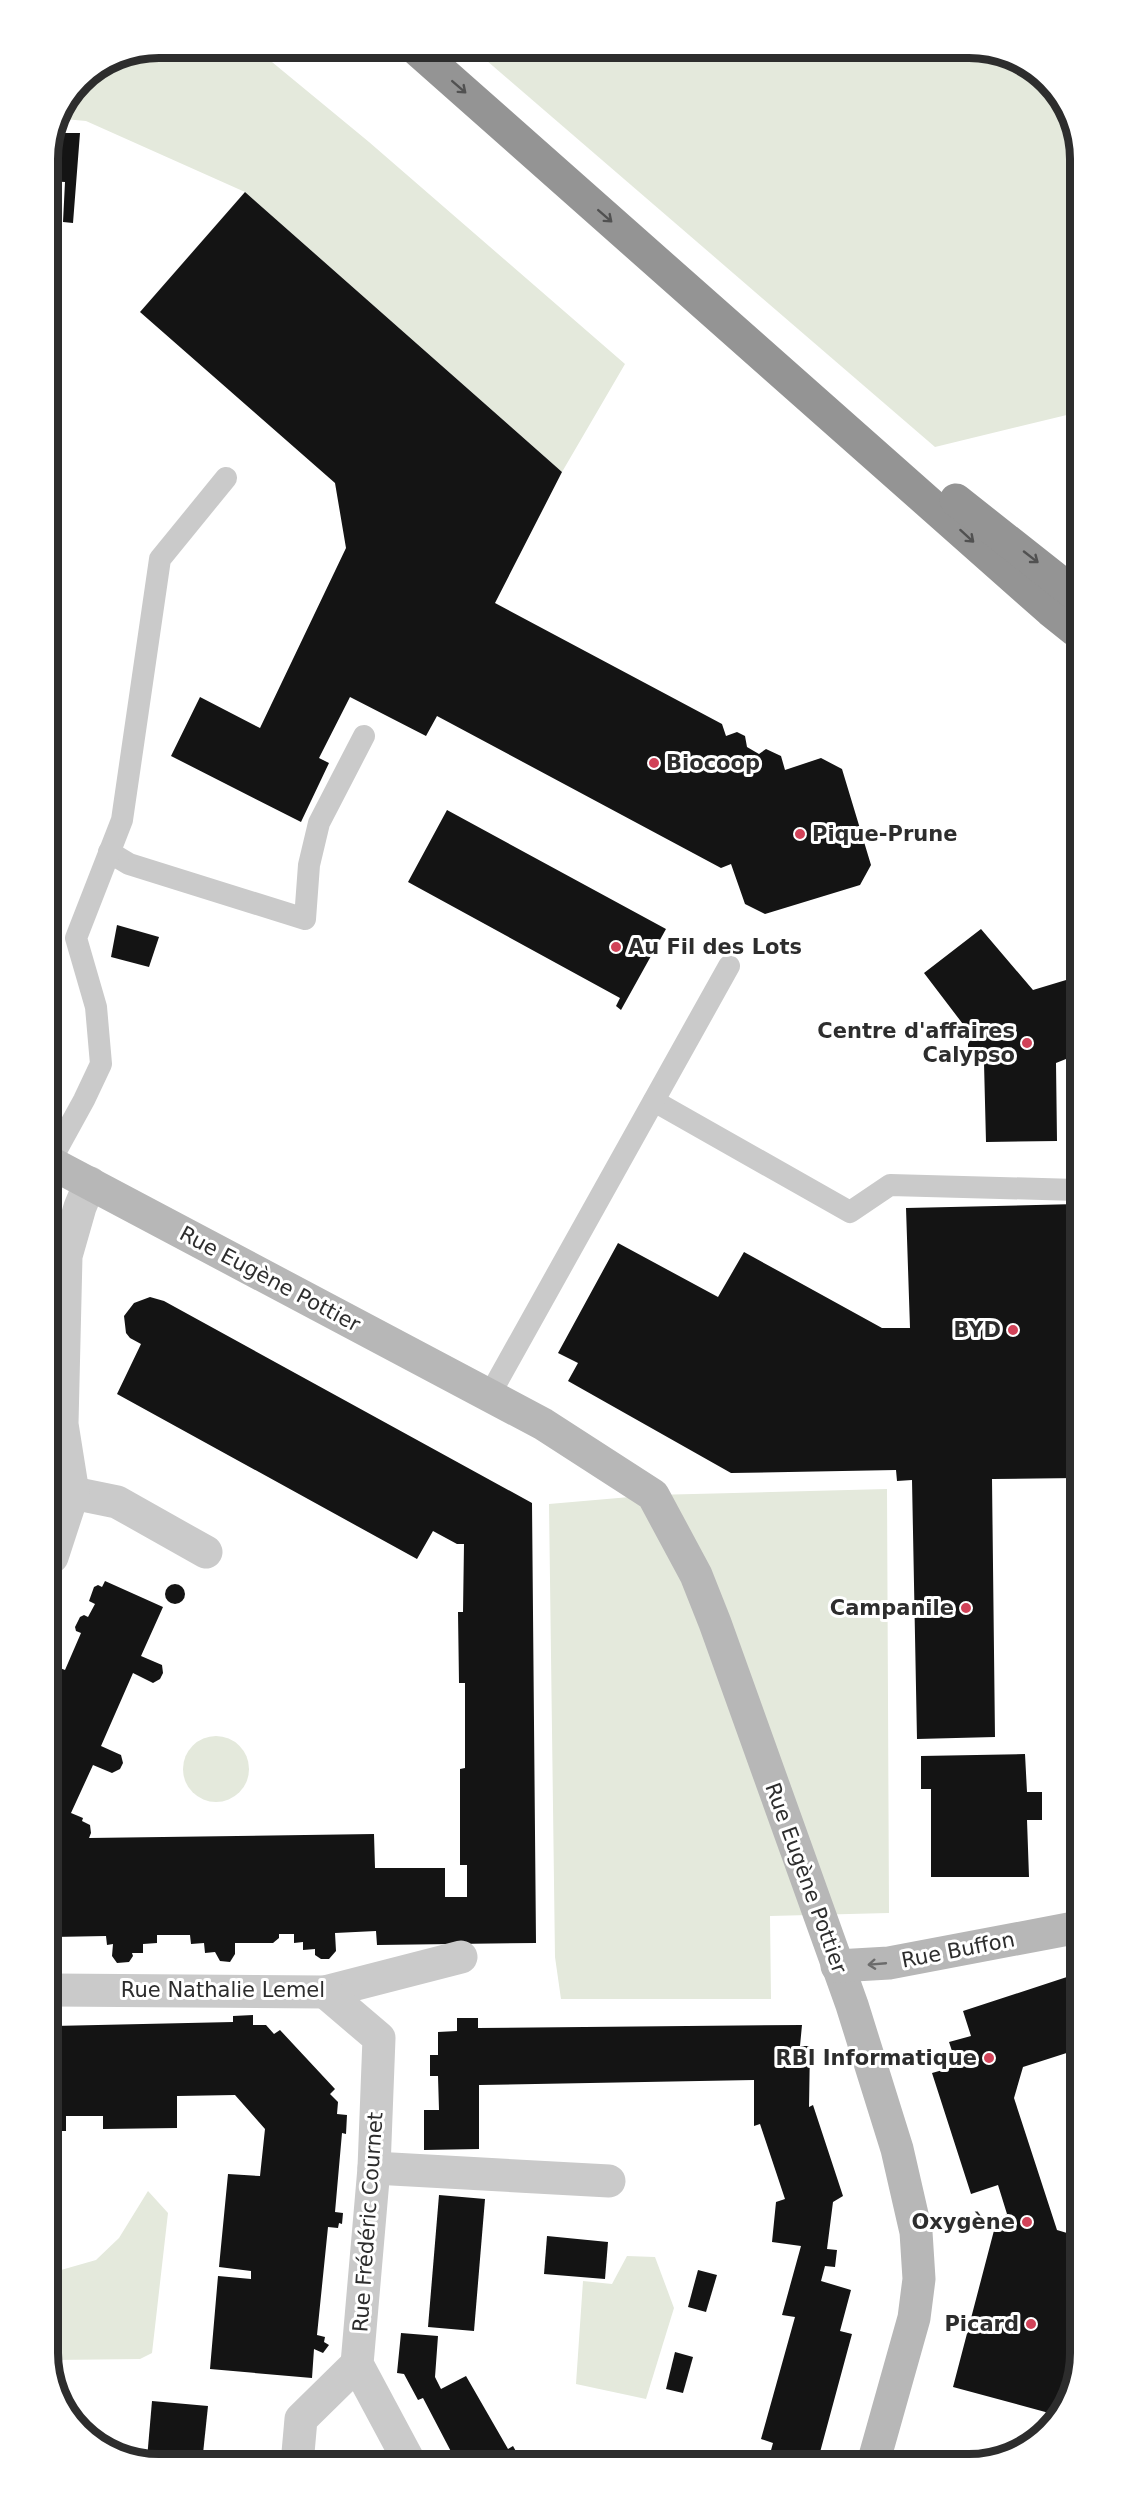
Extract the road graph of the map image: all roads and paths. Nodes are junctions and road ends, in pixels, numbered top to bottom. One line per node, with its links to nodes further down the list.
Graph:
1 (427, 58): 2 (highway, one-way to 2)
2 (761, 353): 4 (highway, one-way to 4); 5 (highway, one-way to 5)
3 (226, 478): 7 (lane)
4 (1070, 590)
5 (1070, 626)
6 (364, 736): 7 (lane)
7 (109, 852): 10 (lane)
8 (729, 966): 9 (lane)
9 (654, 1101): 13 (lane); 14 (lane)
10 (59, 1147)
11 (59, 1165): 12 (street, Rue Eugène Pottier)
12 (90, 1182): 14 (street, Rue Eugène Pottier); 15 (street)
13 (1070, 1190)
14 (489, 1396): 20 (street, Rue Eugène Pottier)
15 (73, 1493): 16 (street); 17 (street)
16 (58, 1538)
17 (206, 1552)
18 (1070, 1929): 20 (street, Rue Buffon, one-way to 20)
19 (461, 1957): 22 (street, Rue Nathalie Lemel)
20 (837, 1966): 28 (street, Rue Eugène Pottier)
21 (58, 1989): 22 (street, Rue Nathalie Lemel)
22 (325, 1992): 23 (street, Rue Frédéric Cournet)
23 (374, 2168): 24 (street); 25 (street, Rue Frédéric Cournet)
24 (609, 2181)
25 (357, 2364): 26 (street); 27 (street)
26 (298, 2454)
27 (405, 2454)
28 (876, 2454)

